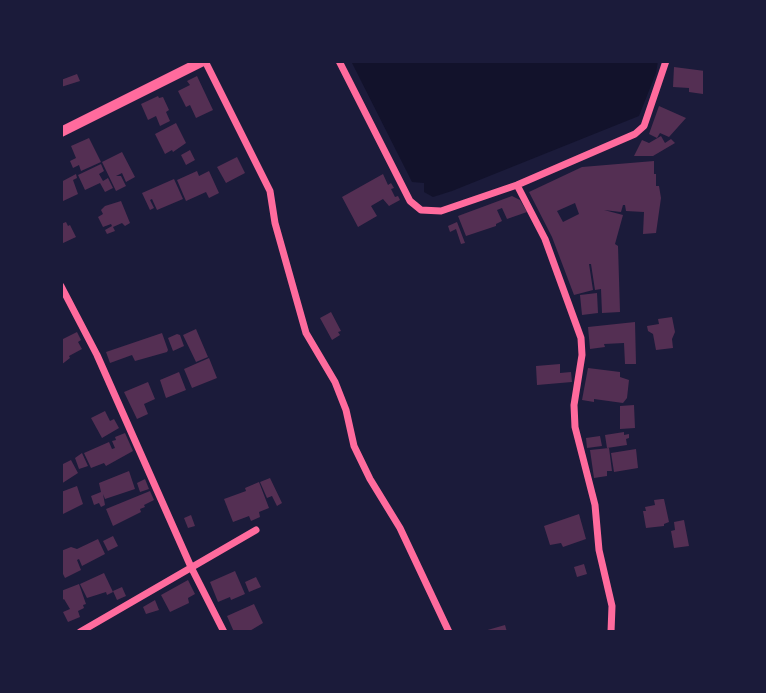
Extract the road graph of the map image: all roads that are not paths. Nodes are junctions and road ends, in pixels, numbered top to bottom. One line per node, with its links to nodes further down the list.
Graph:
1 (340, 61): 5 (street)
2 (666, 61): 5 (street)
3 (198, 62): 4 (main road); 11 (street)
4 (61, 132)
5 (517, 185): 12 (street)
6 (61, 286): 8 (street)
7 (256, 530): 8 (street)
8 (191, 567): 9 (street); 10 (street)
9 (80, 632)
10 (224, 632)
11 (449, 632)
12 (611, 632)

